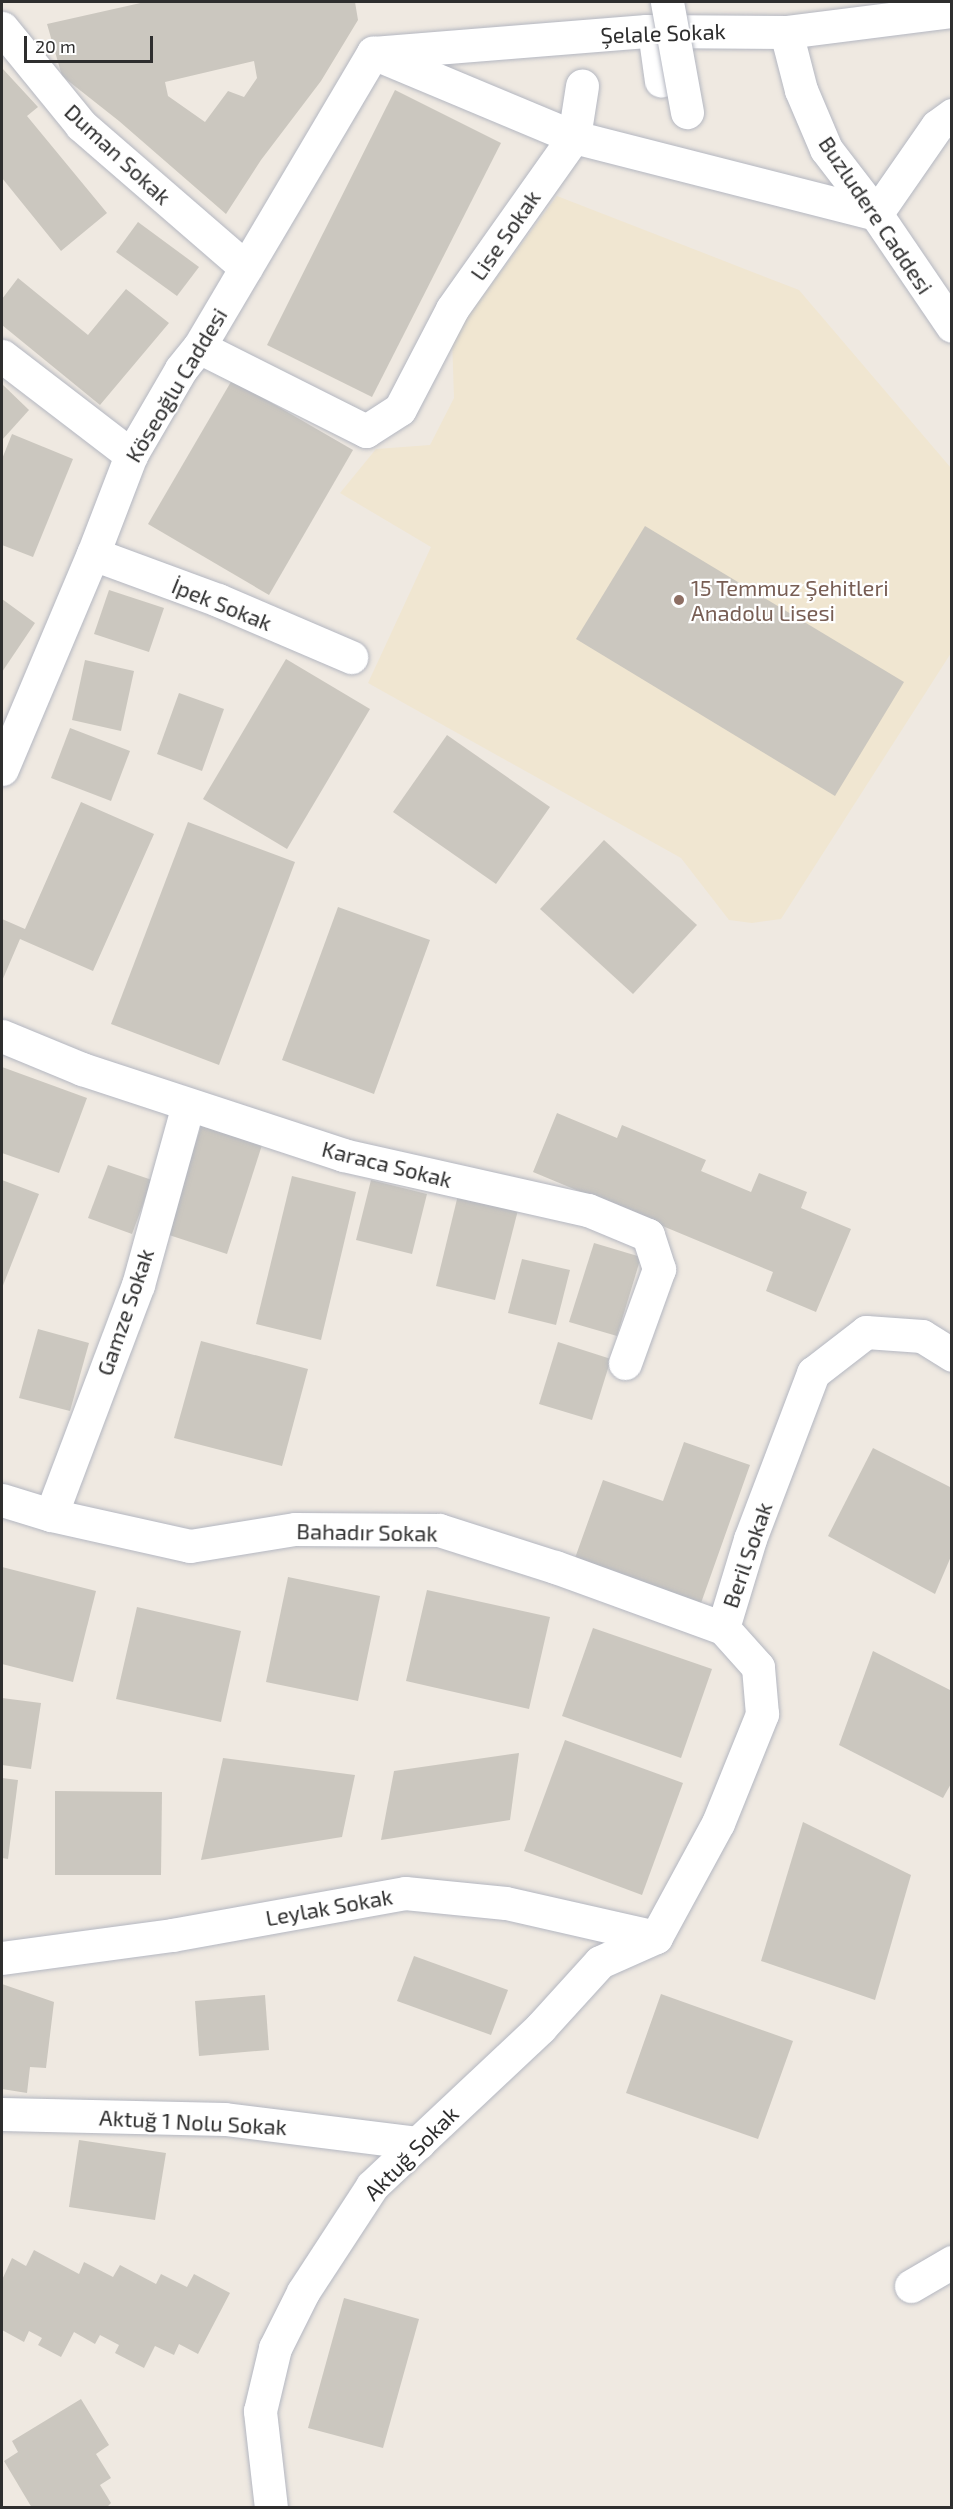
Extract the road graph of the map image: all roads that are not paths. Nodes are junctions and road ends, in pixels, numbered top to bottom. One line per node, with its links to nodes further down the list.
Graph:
1 (667, 2): 9 (street, bridge)
2 (951, 11): 5 (street, Şelale Sokak)
3 (2, 28): 13 (street, Duman Sokak)
4 (654, 31): 5 (street, Şelale Sokak); 6 (street, Şelale Sokak); 7 (street)
5 (786, 32): 12 (street, Buzludere Caddesi)
6 (373, 52): 11 (street); 13 (street, Köseoğlu Caddesi)
7 (662, 81)
8 (582, 86): 11 (street)
9 (687, 112)
10 (951, 115): 12 (street)
11 (574, 137): 12 (street); 15 (street, Lise Sokak)
12 (876, 214): 14 (street, Buzludere Caddesi)
13 (246, 268): 15 (street, Köseoğlu Caddesi)
14 (951, 326)
15 (199, 347): 17 (street, Köseoğlu Caddesi)
16 (2, 356): 17 (street)
17 (131, 455): 18 (street, Köseoğlu Caddesi)
18 (93, 555): 19 (street, İpek Sokak); 20 (street, Köseoğlu Caddesi)
19 (351, 657)
20 (10, 726): 21 (street, Köseoğlu Caddesi)
21 (2, 769)
22 (2, 1036): 23 (street, Karaca Sokak)
23 (188, 1105): 25 (street, Karaca Sokak); 27 (street, Gamze Sokak)
24 (951, 1355): 28 (street, Beril Sokak)
25 (625, 1363)
26 (2, 1500): 27 (street, Bahadır Sokak)
27 (51, 1515): 28 (street, Bahadır Sokak)
28 (723, 1628): 29 (street, Beril Sokak)
29 (656, 1937): 30 (street, Leylak Sokak); 32 (street, Aktuğ Sokak)
30 (2, 1958)
31 (2, 2114): 32 (street, Aktuğ 1 Nolu Sokak)
32 (419, 2143): 35 (street, Aktuğ Sokak)
33 (951, 2262): 34 (street)
34 (911, 2286)
35 (271, 2508)

